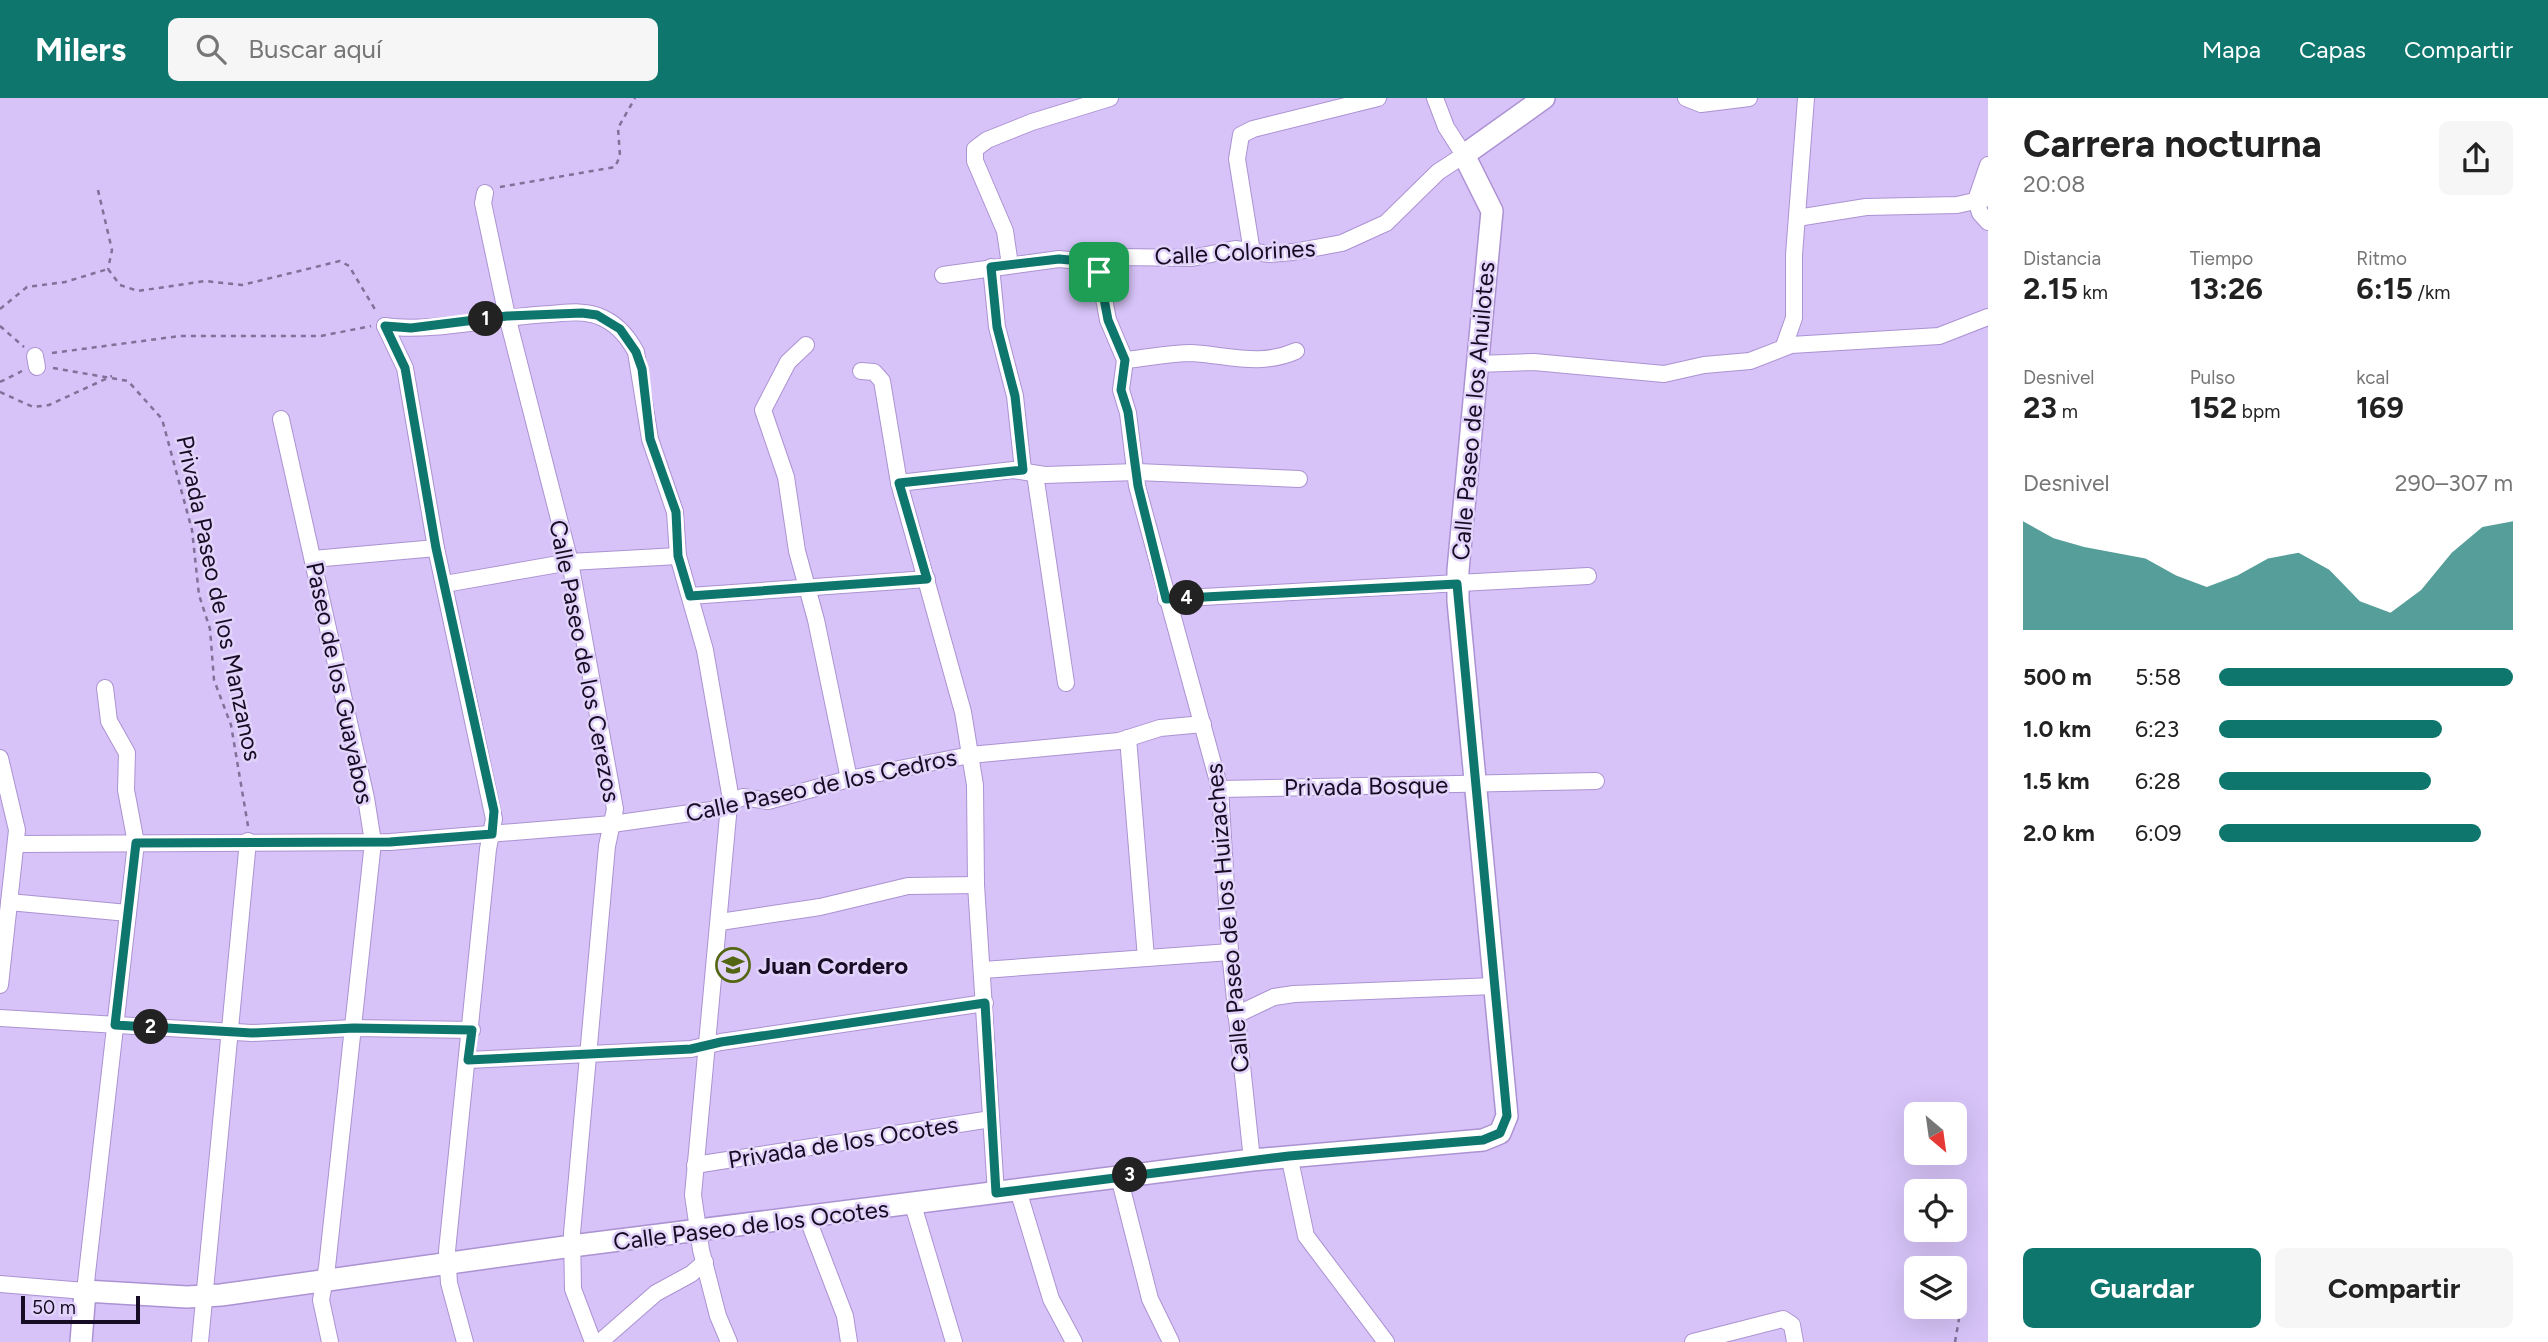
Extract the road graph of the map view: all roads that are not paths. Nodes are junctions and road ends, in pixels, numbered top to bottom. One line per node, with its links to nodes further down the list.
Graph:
1 (1110, 98): 15 (street)
2 (1378, 98): 14 (street)
3 (1435, 98): 8 (street)
4 (1544, 98): 8 (street)
5 (1686, 98): 6 (street)
6 (1749, 98)
7 (1806, 98): 12 (street)
8 (1464, 155): 14 (street, Calle Colorines); 25 (street, Calle Paseo de los Ahuilotes)
9 (1988, 165): 11 (street)
10 (485, 193): 19 (street, Calle Paseo de los Cerezos)
11 (1982, 199): 12 (street); 13 (street)
12 (1797, 218): 22 (street)
13 (1988, 222)
14 (1252, 252): 17 (street, Calle Colorines)
15 (1010, 265): 16 (street); 17 (street)
16 (991, 267): 18 (street); 28 (street)
17 (1099, 272): 24 (street, Calle Paseo de los Huizaches)
18 (943, 275)
19 (507, 316): 32 (street); 33 (street); 35 (street, Calle Paseo de los Cerezos)
20 (1988, 317): 22 (street)
21 (806, 345): 40 (street)
22 (1784, 346): 25 (street)
23 (1296, 351): 24 (street)
24 (1125, 360): 29 (street, Calle Paseo de los Huizaches)
25 (1478, 363): 39 (street, Calle Paseo de los Ahuilotes)
26 (861, 371): 31 (street)
27 (281, 419): 34 (street, Paseo de los Guayabos)
28 (1029, 472): 29 (street); 31 (street); 43 (street)
29 (1136, 472): 30 (street); 42 (street, Calle Paseo de los Huizaches)
30 (1299, 479)
31 (899, 483): 37 (street)
32 (436, 548): 34 (street); 38 (street)
33 (678, 556): 35 (street); 41 (street)
34 (313, 559): 57 (street, Paseo de los Guayabos)
35 (570, 562): 38 (street); 54 (street, Calle Paseo de los Cerezos)
36 (1588, 576): 39 (street)
37 (927, 579): 40 (street); 47 (street)
38 (445, 584): 55 (street)
39 (1457, 584): 42 (street); 51 (street, Calle Paseo de los Ahuilotes)
40 (806, 586): 41 (street); 49 (street)
41 (690, 596): 53 (street)
42 (1166, 599): 45 (street, Calle Paseo de los Huizaches)
43 (1066, 683)
44 (105, 688): 58 (street)
45 (1203, 724): 46 (street, Calle Paseo de los Cedros); 52 (street, Calle Paseo de los Huizaches)
46 (1128, 738): 47 (street, Calle Paseo de los Cedros); 65 (street)
47 (970, 755): 49 (street, Calle Paseo de los Cedros); 60 (street)
48 (0, 758): 59 (street)
49 (849, 779): 53 (street, Calle Paseo de los Cedros)
50 (1596, 781): 51 (street, Privada Bosque)
51 (1475, 783): 52 (street, Privada Bosque); 68 (street, Calle Paseo de los Ahuilotes)
52 (1220, 789): 64 (street, Calle Paseo de los Huizaches)
53 (730, 803): 54 (street, Calle Paseo de los Cedros); 63 (street)
54 (612, 824): 55 (street, Calle Paseo de los Cedros); 77 (street, Calle Paseo de los Cerezos)
55 (492, 834): 57 (street, Calle Paseo de los Cedros); 74 (street)
56 (248, 841): 57 (street, Calle Paseo de los Cedros); 58 (street, Calle Paseo de los Cedros); 75 (street)
57 (373, 842): 73 (street, Paseo de los Guayabos)
58 (136, 843): 59 (street, Calle Paseo de los Cedros); 62 (street)
59 (16, 844): 61 (street)
60 (976, 885): 63 (street); 66 (street)
61 (9, 902): 62 (street); 67 (street)
62 (128, 914): 72 (street)
63 (720, 922): 76 (street)
64 (1230, 953): 65 (street); 70 (street, Calle Paseo de los Huizaches)
65 (1146, 958): 66 (street)
66 (983, 970): 69 (street)
67 (0, 985)
68 (1494, 986): 70 (street); 80 (street, Calle Paseo de los Ahuilotes)
69 (985, 1003): 76 (street); 79 (street)
70 (1236, 1015): 82 (street, Calle Paseo de los Huizaches)
71 (0, 1018): 72 (street)
72 (115, 1025): 75 (street); 95 (street)
73 (354, 1028): 74 (street); 75 (street); 93 (street, Paseo de los Guayabos)
74 (472, 1030): 78 (street)
75 (232, 1032): 96 (street)
76 (706, 1045): 77 (street); 83 (street)
77 (587, 1055): 78 (street); 90 (street, Calle Paseo de los Cerezos)
78 (468, 1060): 92 (street)
79 (991, 1119): 83 (street, Privada de los Ocotes); 86 (street)
80 (1500, 1133): 81 (street, Calle Paseo de los Ocotes)
81 (1289, 1156): 82 (street, Calle Paseo de los Ocotes); 108 (street)
82 (1252, 1160): 84 (street, Calle Paseo de los Ocotes)
83 (695, 1165): 89 (street)
84 (1119, 1177): 85 (street, Calle Paseo de los Ocotes); 107 (street)
85 (1018, 1190): 86 (street, Calle Paseo de los Ocotes); 106 (street)
86 (996, 1193): 87 (street, Calle Paseo de los Ocotes)
87 (913, 1205): 88 (street, Calle Paseo de los Ocotes); 105 (street)
88 (807, 1217): 89 (street, Calle Paseo de los Ocotes); 104 (street)
89 (696, 1231): 90 (street, Calle Paseo de los Ocotes); 91 (street)
90 (572, 1246): 92 (street, Calle Paseo de los Ocotes); 101 (street, Calle Paseo de los Cerezos)
91 (705, 1262): 102 (street); 103 (street)
92 (447, 1265): 93 (street, Calle Paseo de los Ocotes); 100 (street)
93 (324, 1283): 96 (street, Calle Paseo de los Ocotes); 99 (street, Paseo de los Guayabos)
94 (0, 1284): 95 (street, Calle Paseo de los Ocotes)
95 (85, 1291): 96 (street, Calle Paseo de los Ocotes); 97 (street)
96 (204, 1296): 98 (street)
97 (81, 1342)
98 (200, 1342)
99 (330, 1342)
100 (466, 1342)
101 (593, 1342)
102 (600, 1342)
103 (729, 1342)
104 (849, 1342)
105 (954, 1342)
106 (1074, 1342)
107 (1171, 1342)
108 (1386, 1342)
109 (1693, 1342): 110 (street)
110 (1698, 1342): 111 (street)
111 (1795, 1342)

